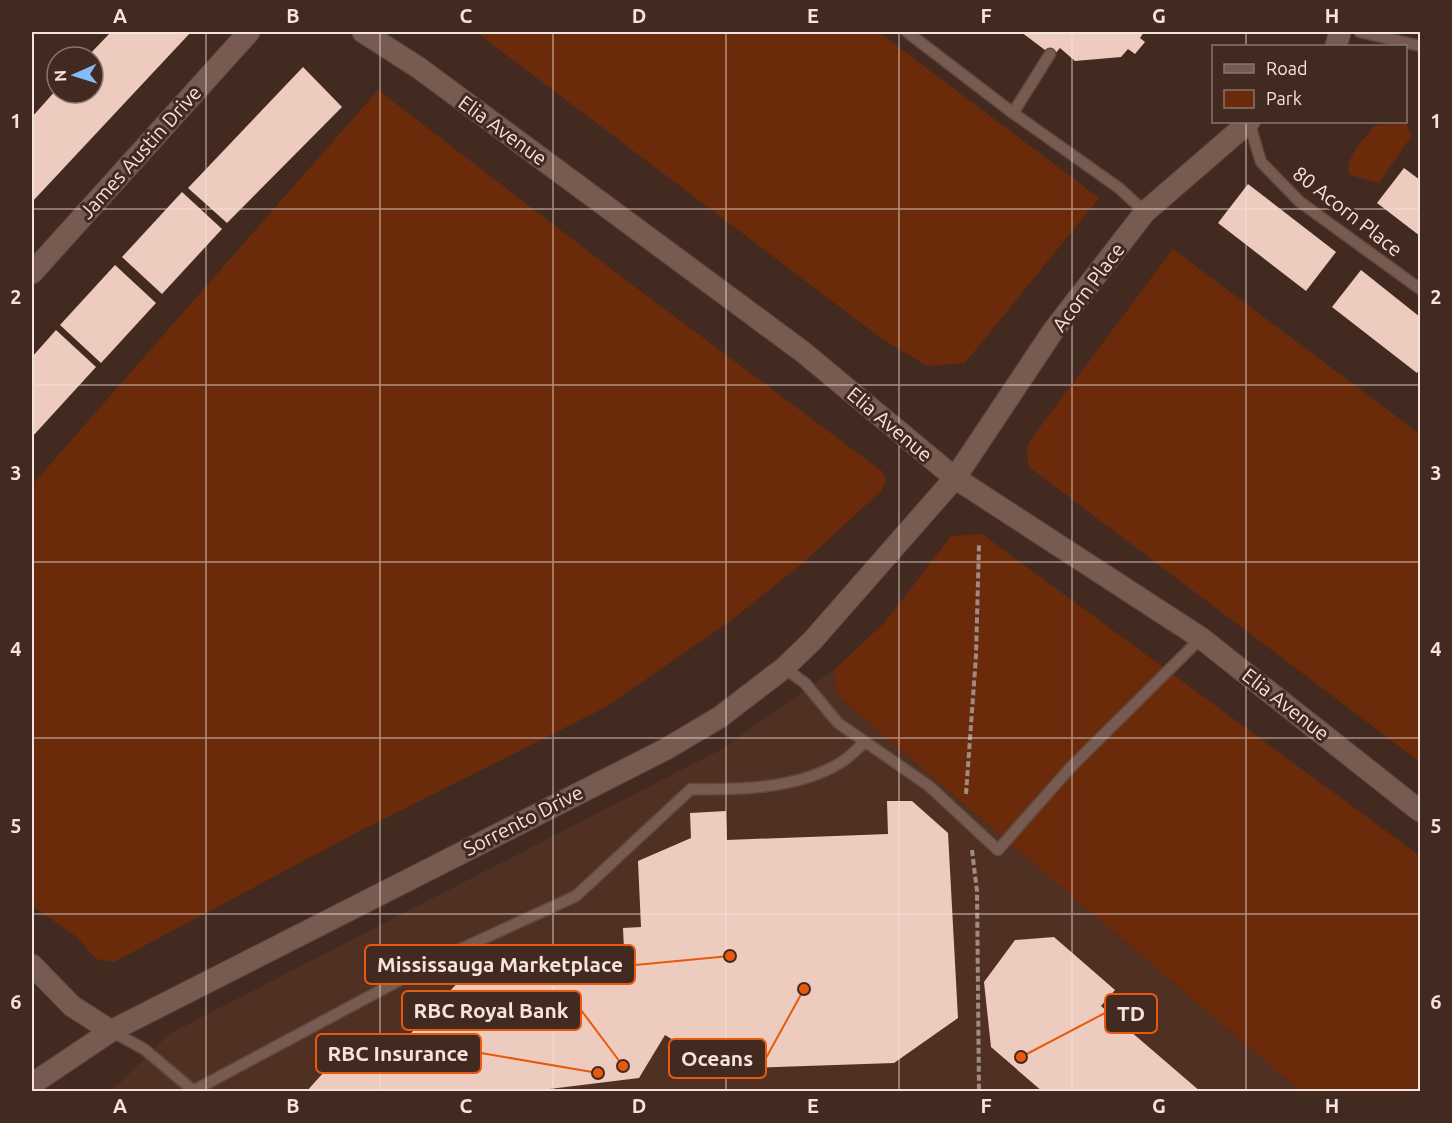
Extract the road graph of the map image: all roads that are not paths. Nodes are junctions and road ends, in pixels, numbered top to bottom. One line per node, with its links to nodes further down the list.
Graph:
1 (249, 32): 11 (street, James Austin Drive)
2 (363, 32): 13 (street, Elia Avenue)
3 (907, 32): 7 (lane)
4 (1360, 32): 5 (lane)
5 (1420, 46)
6 (1050, 54): 7 (lane)
7 (1014, 112): 10 (lane)
8 (1248, 123): 10 (street, Acorn Place)
9 (1249, 123): 12 (lane, 80 Acorn Place)
10 (1144, 212): 13 (street, Acorn Place)
11 (32, 273)
12 (1420, 289)
13 (955, 478): 14 (street, Elia Avenue); 15 (street, Sorrento Drive)
14 (1202, 638): 16 (lane); 17 (street, Elia Avenue)
15 (784, 668): 16 (lane); 19 (street, Sorrento Drive)
16 (865, 742): 21 (lane)
17 (1420, 812)
18 (32, 965): 19 (street)
19 (111, 1031): 20 (street, Sorrento Drive); 21 (lane)
20 (32, 1084)
21 (193, 1091)

